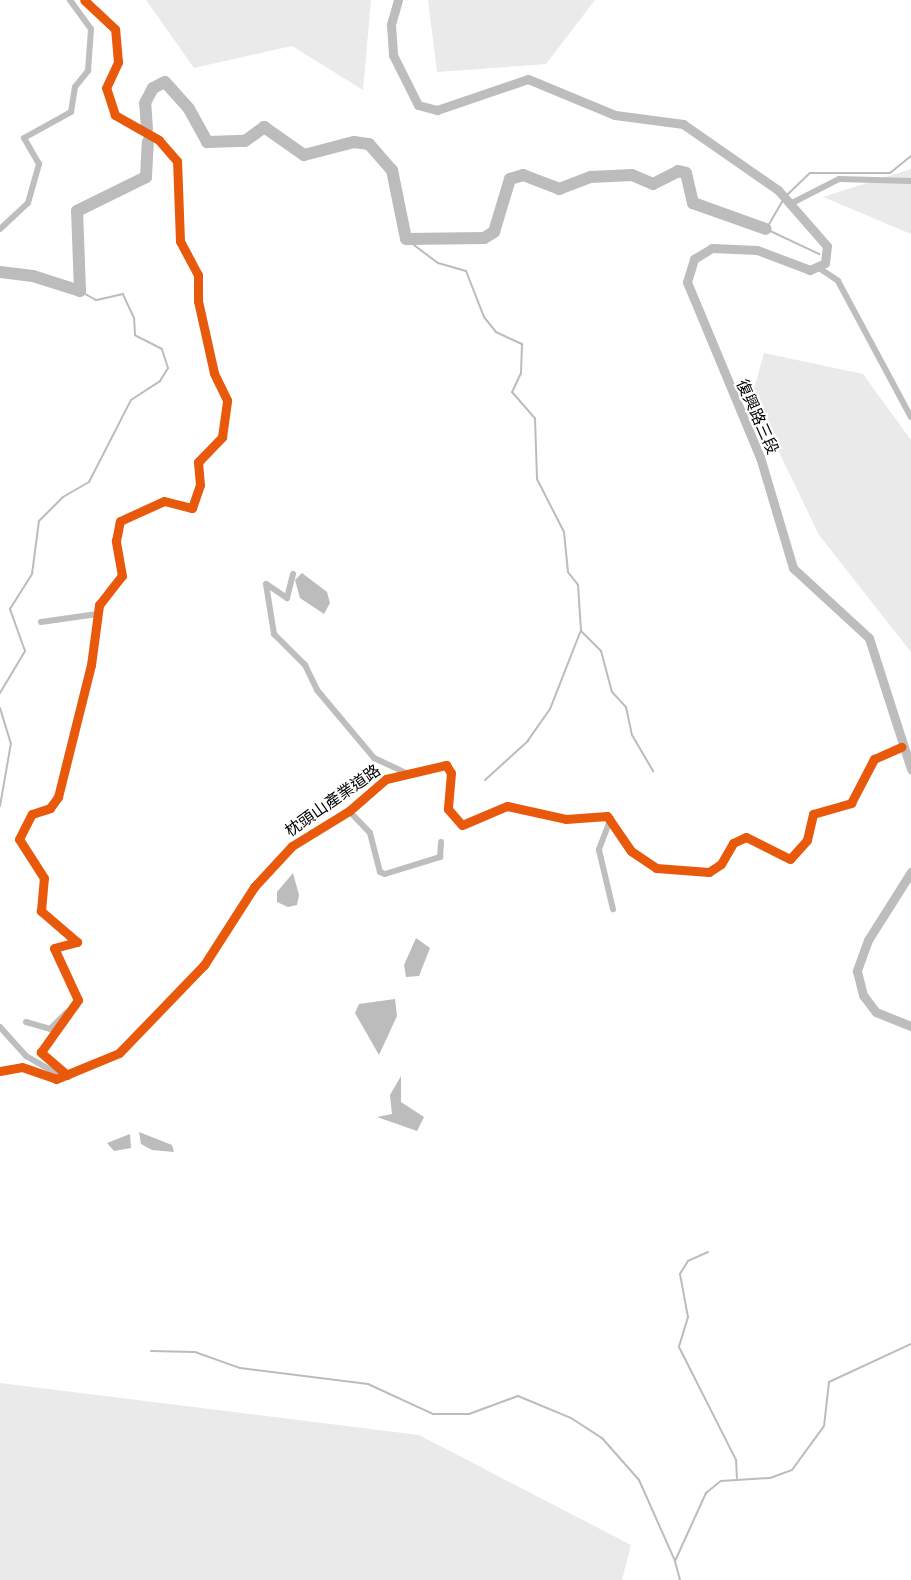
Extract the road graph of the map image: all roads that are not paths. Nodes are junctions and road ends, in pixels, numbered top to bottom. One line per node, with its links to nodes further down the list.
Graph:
1 (70, 0): 6 (street)
2 (84, 0): 10 (street)
3 (398, 0): 5 (main road)
4 (911, 181): 5 (street)
5 (790, 202): 7 (main road)
6 (0, 229)
7 (819, 268): 8 (street); 12 (main road, 復興路三段)
8 (911, 417)
9 (293, 574): 14 (street)
10 (97, 614): 11 (street); 20 (street)
11 (41, 622)
12 (901, 747): 13 (main road, 復興路三段); 16 (street)
13 (911, 769)
14 (410, 775): 15 (street, 枕頭山產業道路); 16 (street, 枕頭山產業道路)
15 (349, 811): 17 (street); 25 (street, 枕頭山產業道路)
16 (611, 818): 19 (street)
17 (441, 842)
18 (911, 872): 22 (main road)
19 (613, 909)
20 (67, 1013): 21 (street); 25 (street)
21 (26, 1022)
22 (911, 1026)
23 (0, 1027): 25 (street)
24 (0, 1071): 25 (street)
25 (65, 1076)

